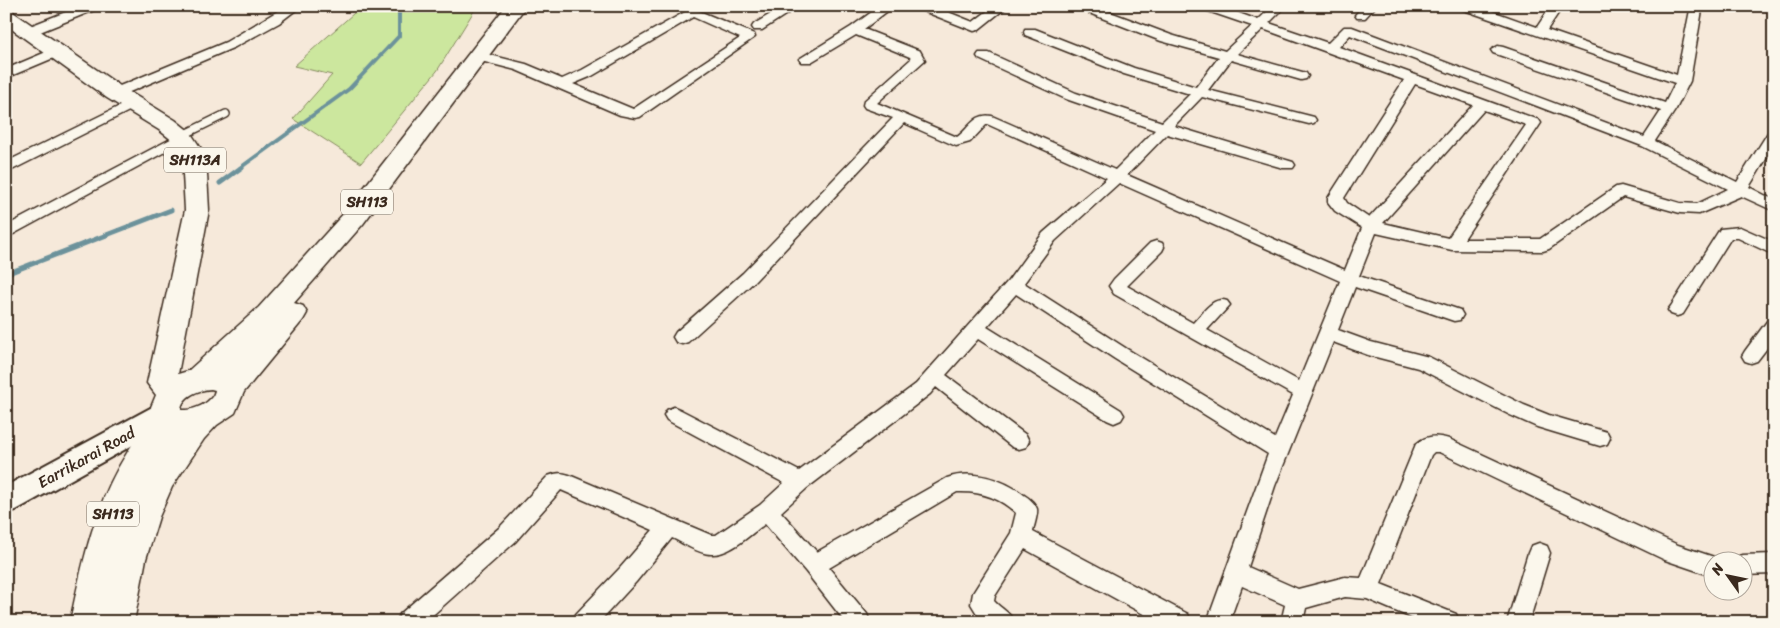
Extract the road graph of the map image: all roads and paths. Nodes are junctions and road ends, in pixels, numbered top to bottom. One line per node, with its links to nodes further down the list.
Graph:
1 (93, 6): 21 (street)
2 (295, 6): 37 (street)
3 (516, 6): 29 (main road, SH113)
4 (528, 6): 29 (main road, SH113)
5 (793, 6): 19 (street)
6 (888, 6): 20 (street)
7 (922, 6): 8 (street)
8 (1002, 6)
9 (1206, 6): 18 (street)
10 (1280, 6): 18 (street)
11 (1370, 6): 17 (street)
12 (1465, 6): 23 (street)
13 (1558, 6): 23 (street)
14 (1093, 10): 28 (street)
15 (1696, 10): 34 (street)
16 (6, 16): 21 (main road, SH113A)
17 (1361, 16)
18 (1259, 25): 24 (street); 28 (street)
19 (758, 27)
20 (855, 30): 30 (street); 41 (street)
21 (30, 31): 26 (main road, SH113A)
22 (1030, 32): 36 (street)
23 (1539, 33): 34 (street)
24 (1330, 48): 33 (street); 46 (street)
25 (1498, 50): 39 (street)
26 (58, 51): 31 (street); 37 (main road, SH113A)
27 (984, 56): 43 (street)
28 (1228, 56): 32 (street); 36 (street)
29 (484, 58): 35 (street); 69 (main road, SH113); 70 (main road, SH113)
30 (806, 59)
31 (6, 74)
32 (1301, 76)
33 (1411, 78): 38 (street); 52 (street)
34 (1683, 81): 39 (street)
35 (562, 84): 35 (street)
36 (1198, 92): 42 (street); 43 (street)
37 (124, 98): 45 (main road, SH113A); 48 (street)
38 (1481, 105): 52 (street); 54 (street)
39 (1670, 109): 46 (street)
40 (226, 114): 45 (lane)
41 (902, 116): 49 (street); 66 (street)
42 (1309, 120)
43 (1164, 128): 47 (street); 49 (street)
44 (1774, 134): 50 (street)
45 (182, 136): 53 (street); 72 (main road, SH113A)
46 (1647, 143): 50 (street)
47 (1288, 165)
48 (6, 168)
49 (1118, 176): 57 (street); 58 (street)
50 (1740, 190): 51 (street); 54 (street)
51 (1774, 206)
52 (1371, 226): 54 (street); 57 (street)
53 (6, 233)
54 (1452, 244)
55 (1156, 247): 64 (street)
56 (1774, 249): 60 (street)
57 (1350, 278): 61 (street); 65 (street)
58 (1014, 285): 63 (street); 78 (street)
59 (1221, 306): 64 (street)
60 (1677, 310)
61 (1454, 315)
62 (1774, 325): 67 (street)
63 (976, 329): 68 (street); 74 (street)
64 (1195, 332): 71 (street)
65 (1327, 333): 71 (street); 76 (street)
66 (682, 337)
67 (1751, 356)
68 (935, 376): 77 (street); 79 (street)
69 (198, 379): 70 (main road, SH113); 72 (main road, SH113)
70 (230, 388): 75 (main road, SH113)
71 (1303, 392): 78 (street)
72 (170, 409): 75 (main road, SH113); 80 (main road, Earrikarai Road); 93 (main road, SH113)
73 (674, 415): 79 (street)
74 (1114, 415)
75 (202, 420): 94 (main road, SH113)
76 (1600, 438)
77 (1019, 441)
78 (1279, 451): 89 (street)
79 (800, 482): 81 (street)
80 (6, 501)
81 (767, 511): 82 (street); 87 (street)
82 (668, 527): 95 (street); 96 (street)
83 (1021, 536): 87 (street); 98 (street); 99 (street)
84 (1539, 553): 102 (street)
85 (1702, 563): 90 (street)
86 (1774, 564): 88 (street)
87 (814, 565): 97 (street)
88 (1752, 565)
89 (1235, 572): 91 (street); 100 (street)
90 (1368, 589): 91 (street); 92 (street)
91 (1297, 600): 101 (street)
92 (1439, 620)
93 (88, 622)
94 (116, 622)
95 (408, 622)
96 (584, 622)
97 (859, 622)
98 (1003, 622)
99 (1180, 622)
100 (1218, 622)
101 (1292, 622)
102 (1518, 622)

